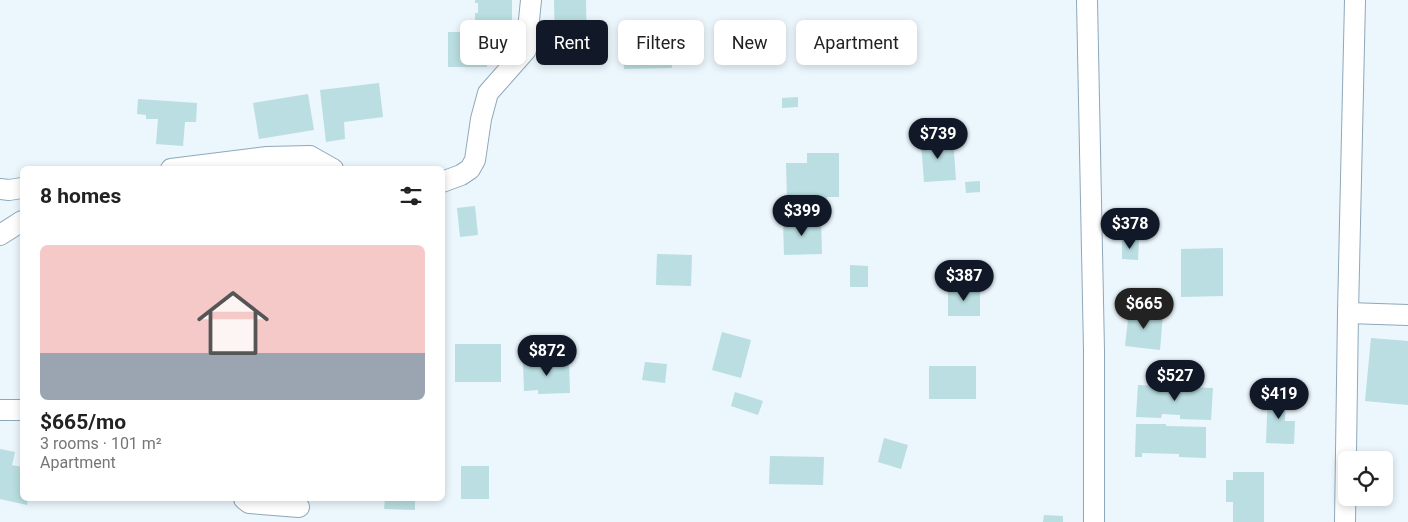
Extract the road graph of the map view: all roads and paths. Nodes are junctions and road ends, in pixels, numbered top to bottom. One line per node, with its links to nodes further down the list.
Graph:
1 (531, 0): 6 (street)
2 (1087, 0): 17 (street)
3 (1355, 0): 11 (street)
4 (195, 166): 5 (street)
5 (328, 166)
6 (445, 181)
7 (20, 188): 8 (street)
8 (0, 190)
9 (20, 222): 10 (street)
10 (0, 235)
11 (1348, 313): 12 (street); 18 (street)
12 (1408, 315)
13 (0, 410): 14 (street)
14 (20, 410)
15 (246, 501): 16 (street)
16 (299, 507)
17 (1094, 522)
18 (1345, 522)

